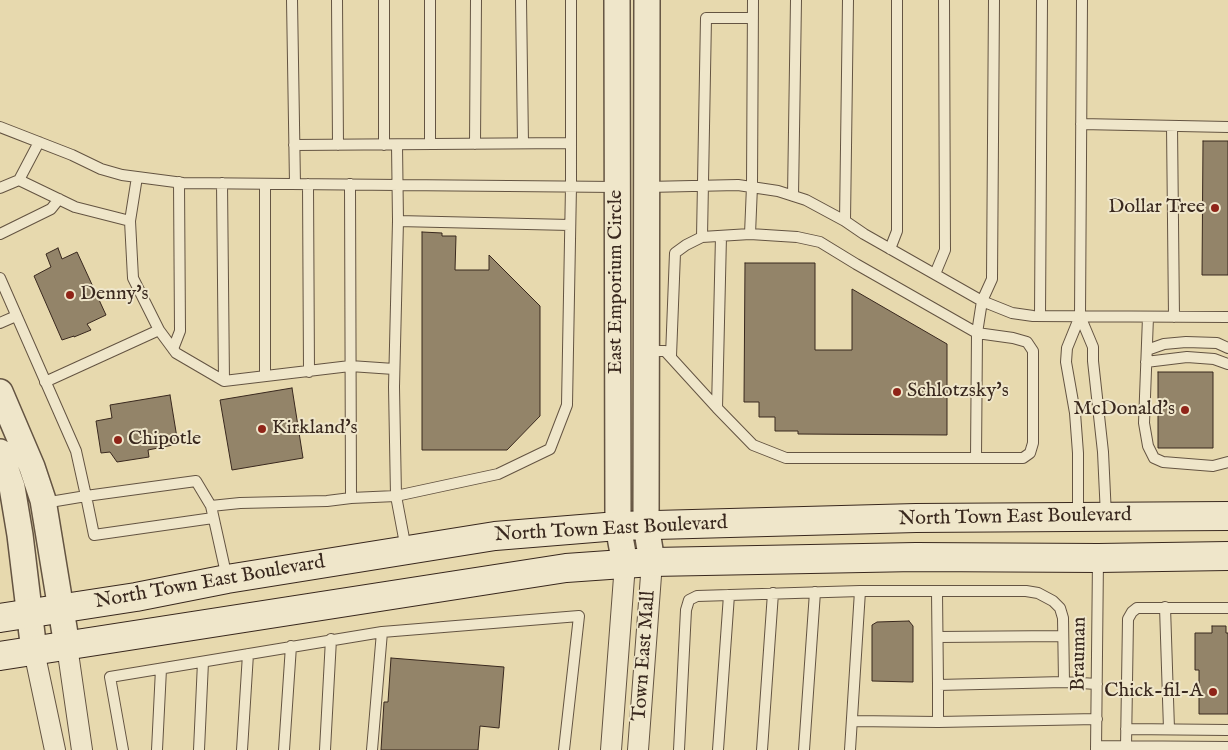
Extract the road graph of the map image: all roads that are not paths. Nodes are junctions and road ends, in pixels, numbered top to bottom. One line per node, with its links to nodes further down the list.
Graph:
1 (292, 0): 31 (lane)
2 (337, 0): 28 (lane)
3 (384, 0): 29 (lane)
4 (430, 0): 25 (lane)
5 (476, 0): 26 (lane)
6 (522, 0): 27 (lane)
7 (571, 0): 24 (lane)
8 (617, 0): 44 (street, East Emporium Circle)
9 (647, 0): 45 (street, East Emporium Circle)
10 (753, 0): 18 (lane)
11 (796, 0): 47 (lane)
12 (848, 0): 51 (lane)
13 (897, 0): 57 (lane)
14 (944, 0): 58 (lane)
15 (994, 0): 60 (lane)
16 (1042, 0): 62 (lane)
17 (1082, 0): 19 (lane)
18 (753, 18): 41 (lane); 43 (lane)
19 (1081, 124): 20 (lane); 63 (lane)
20 (1172, 126): 22 (lane); 65 (lane)
21 (0, 127): 23 (lane)
22 (1228, 127)
23 (39, 142): 32 (lane); 33 (lane)
24 (571, 143): 27 (lane); 42 (lane)
25 (430, 144): 26 (lane); 30 (lane)
26 (475, 144): 27 (lane)
27 (523, 144)
28 (338, 145): 29 (lane); 31 (lane)
29 (384, 145): 30 (lane)
30 (397, 145): 40 (lane)
31 (294, 146): 37 (lane)
32 (137, 176): 34 (lane); 49 (lane)
33 (19, 180): 46 (lane); 48 (lane)
34 (179, 182): 35 (lane); 71 (lane)
35 (222, 183): 36 (lane); 81 (lane)
36 (265, 184): 37 (lane); 80 (lane)
37 (295, 184): 38 (lane)
38 (308, 184): 39 (lane); 79 (lane)
39 (350, 184): 40 (lane); 77 (lane)
40 (397, 185): 42 (lane); 50 (lane)
41 (703, 185): 43 (lane); 45 (lane); 56 (lane)
42 (571, 186): 44 (lane); 52 (lane)
43 (752, 186): 47 (lane); 54 (lane)
44 (616, 187): 45 (street); 98 (street, East Emporium Circle)
45 (646, 187): 73 (street, East Emporium Circle)
46 (0, 188)
47 (793, 196): 51 (lane)
48 (59, 199): 49 (lane); 53 (lane)
49 (130, 221): 68 (lane)
50 (398, 221): 52 (lane); 78 (lane)
51 (845, 221): 57 (lane)
52 (570, 225): 89 (lane)
53 (0, 234)
54 (750, 234): 55 (lane); 69 (lane)
55 (721, 236): 56 (lane); 84 (lane)
56 (702, 237): 74 (lane)
57 (890, 249): 58 (lane)
58 (935, 274): 60 (lane)
59 (0, 278): 61 (lane)
60 (982, 301): 62 (lane); 69 (lane)
61 (16, 316): 67 (lane); 82 (lane)
62 (1040, 316): 63 (lane)
63 (1080, 316): 64 (lane); 93 (lane); 95 (lane)
64 (1148, 316): 65 (lane); 72 (lane)
65 (1174, 316): 66 (lane)
66 (1228, 317)
67 (0, 323)
68 (159, 330): 71 (lane); 82 (lane)
69 (976, 333): 86 (lane); 86 (lane)
70 (1228, 348): 72 (lane)
71 (173, 349): 81 (lane)
72 (1146, 350): 75 (lane)
73 (646, 351): 74 (lane); 97 (street, East Emporium Circle)
74 (671, 356): 84 (lane)
75 (1146, 362): 76 (lane); 87 (lane)
76 (1228, 364)
77 (350, 366): 78 (lane); 79 (lane); 90 (lane)
78 (394, 369): 89 (lane)
79 (309, 372): 80 (lane)
80 (266, 376): 81 (lane)
81 (224, 381)
82 (45, 382): 88 (lane)
83 (0, 392): 91 (street)
84 (717, 408): 86 (lane)
85 (0, 452): 112 (street)
86 (976, 458)
87 (1228, 462)
88 (86, 496): 91 (lane); 92 (lane); 96 (lane)
89 (396, 496): 90 (lane); 99 (lane)
90 (351, 498): 92 (lane)
91 (43, 504): 111 (street)
92 (211, 506): 96 (lane)
93 (1106, 516): 94 (main road, North Town East Boulevard); 95 (main road, North Town East Boulevard); 101 (main road)
94 (1228, 516)
95 (1078, 517): 97 (main road, North Town East Boulevard); 101 (main road)
96 (213, 518): 103 (lane)
97 (646, 525): 98 (main road, North Town East Boulevard); 102 (street, East Emporium Circle)
98 (618, 526): 99 (main road, North Town East Boulevard); 102 (street, East Emporium Circle)
99 (407, 550): 103 (main road, North Town East Boulevard)
100 (1228, 556): 101 (main road, North Town East Boulevard)
101 (1098, 558): 102 (main road, North Town East Boulevard); 126 (lane, Brauman)
102 (638, 563): 118 (main road, North Town East Boulevard); 148 (street, Town East Mall); 149 (street, Town East Mall)
103 (227, 579): 111 (main road, North Town East Boulevard)
104 (860, 591): 105 (lane); 106 (lane); 129 (lane)
105 (816, 592): 107 (lane); 153 (lane)
106 (936, 592): 115 (lane); 116 (lane)
107 (773, 593): 108 (lane); 152 (lane)
108 (729, 595): 150 (lane); 151 (lane)
109 (1166, 607): 110 (lane); 131 (lane); 132 (lane)
110 (1228, 608)
111 (60, 609): 112 (main road, North Town East Boulevard); 118 (street)
112 (29, 613): 113 (main road, North Town East Boulevard); 120 (street)
113 (0, 618)
114 (382, 632): 117 (lane); 146 (lane); 147 (lane)
115 (1063, 636): 116 (lane); 125 (lane)
116 (938, 637): 127 (lane)
117 (331, 639): 119 (lane); 145 (lane)
118 (67, 646): 120 (main road, North Town East Boulevard); 139 (street)
119 (292, 646): 121 (lane); 144 (lane)
120 (34, 651): 122 (main road, North Town East Boulevard); 138 (street)
121 (248, 654): 123 (lane); 143 (lane)
122 (0, 656)
123 (203, 662): 124 (lane); 142 (lane)
124 (162, 668): 140 (lane); 141 (lane)
125 (1064, 682): 126 (lane); 127 (lane)
126 (1097, 684): 128 (lane, Brauman)
127 (938, 685): 130 (lane)
128 (1097, 719): 130 (lane); 135 (lane, Brauman)
129 (852, 721): 130 (lane); 154 (lane)
130 (938, 722)
131 (1126, 729): 132 (lane); 136 (lane)
132 (1169, 729): 133 (lane)
133 (1228, 730)
134 (1228, 747): 137 (lane)
135 (1096, 748): 136 (lane)
136 (1128, 748): 137 (lane)
137 (1176, 748)
138 (55, 750)
139 (82, 750)
140 (123, 750)
141 (157, 750)
142 (199, 750)
143 (242, 750)
144 (284, 750)
145 (325, 750)
146 (372, 750)
147 (564, 750)
148 (611, 750)
149 (638, 750)
150 (679, 750)
151 (718, 750)
152 (762, 750)
153 (804, 750)
154 (850, 750)

